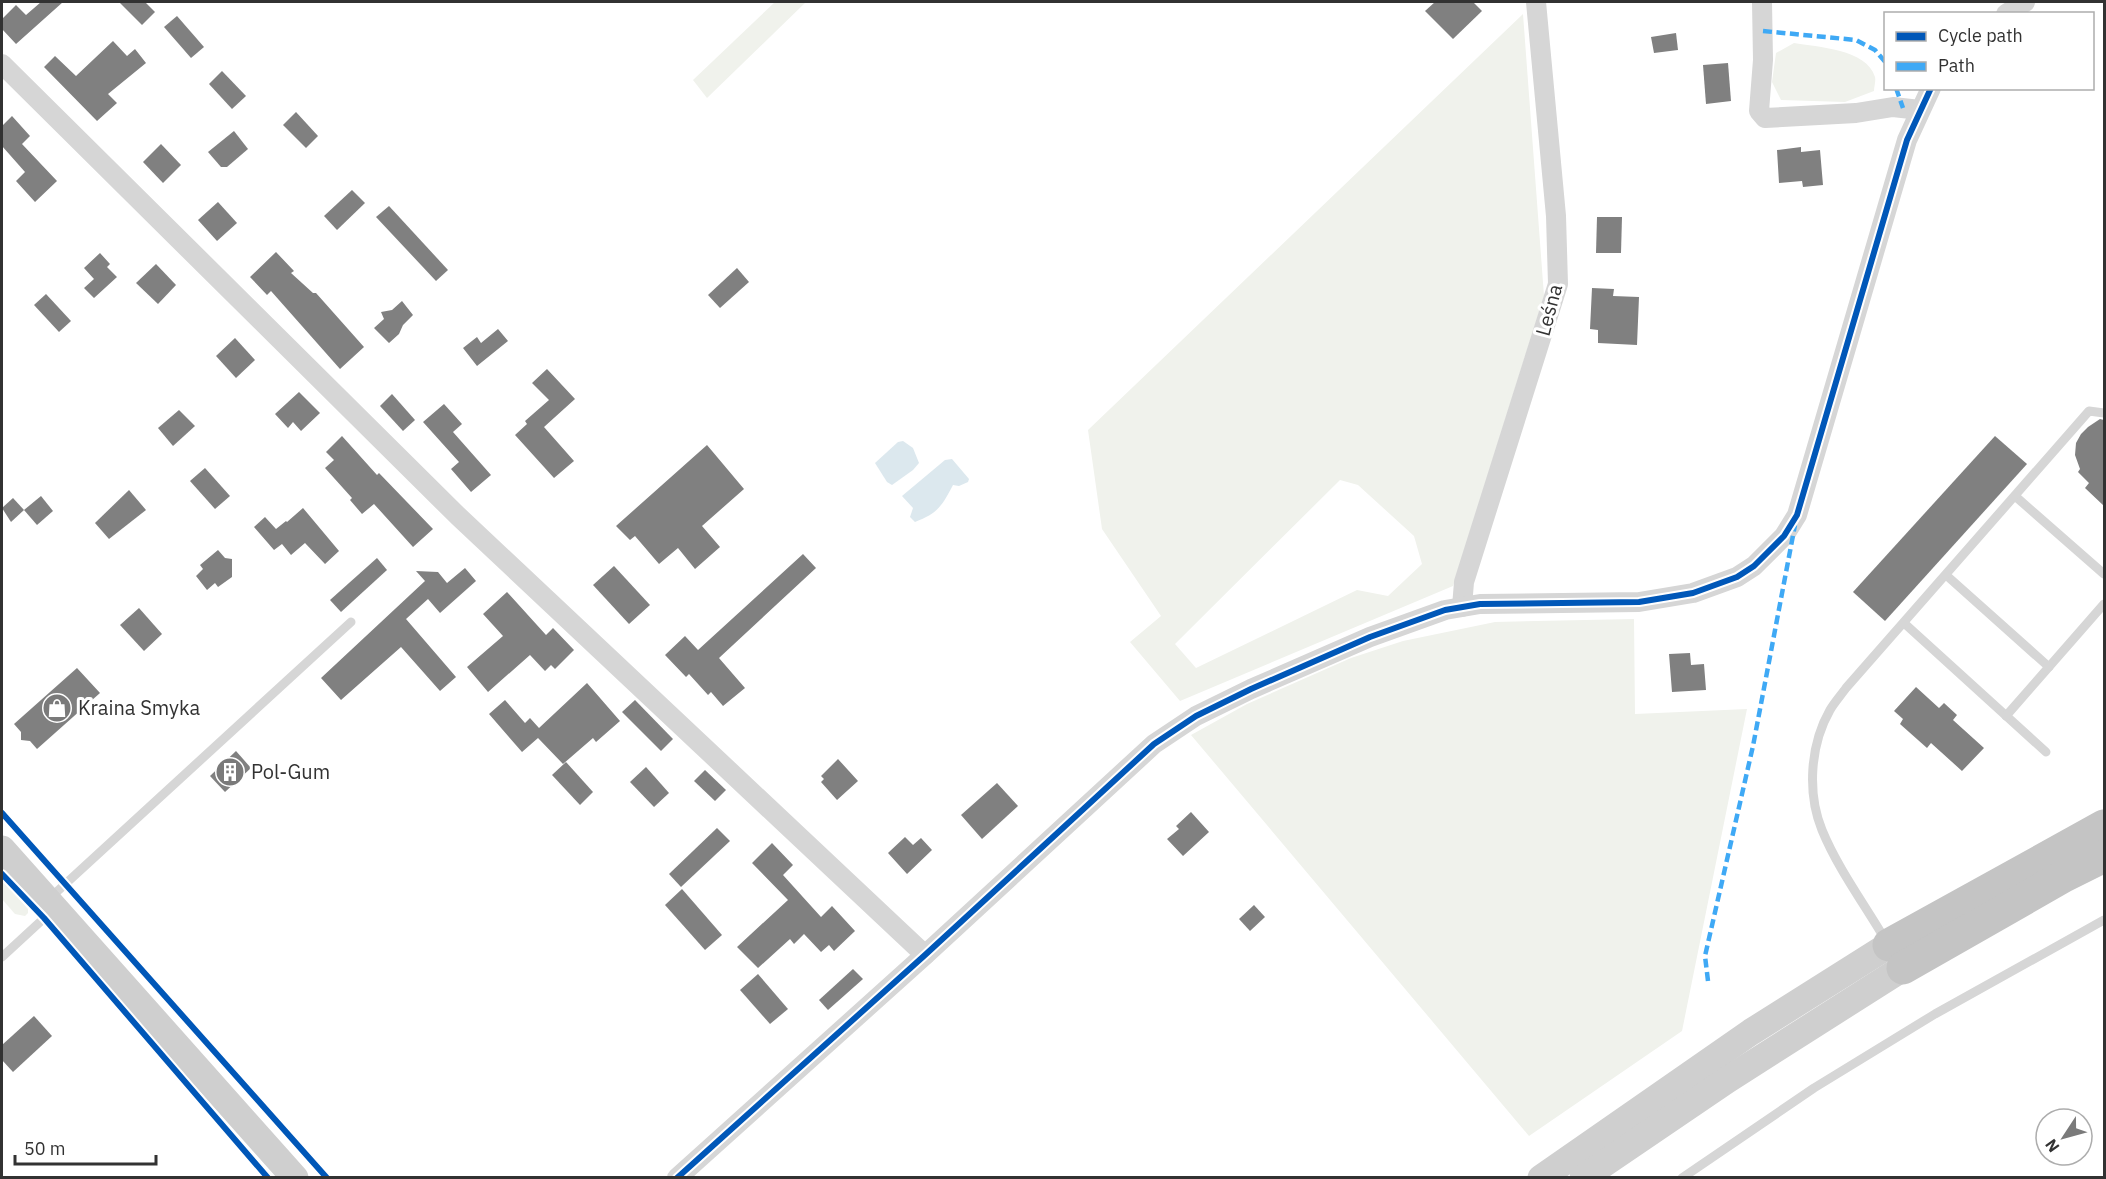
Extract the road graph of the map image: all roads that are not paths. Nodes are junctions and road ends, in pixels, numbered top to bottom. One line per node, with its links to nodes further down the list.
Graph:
1 (1536, 2): 13 (street, Leśna)
2 (1762, 2): 7 (street)
3 (2025, 2): 4 (street)
4 (2009, 12)
5 (2, 64): 24 (street)
6 (1930, 90): 7 (street)
7 (1920, 110): 13 (street)
8 (2104, 413): 9 (lane)
9 (2015, 496): 10 (lane); 11 (lane)
10 (2104, 574)
11 (1946, 575): 15 (lane); 16 (lane)
12 (2104, 604): 16 (lane)
13 (1462, 607): 24 (street)
14 (351, 622): 22 (lane)
15 (1904, 623): 17 (lane); 26 (lane)
16 (2049, 667): 17 (lane)
17 (2006, 716): 18 (lane)
18 (2046, 752)
19 (2104, 826): 26 (highway)
20 (2, 849): 22 (main road)
21 (2104, 856): 26 (highway)
22 (51, 905): 25 (lane); 27 (main road)
23 (2104, 920): 31 (lane)
24 (925, 955): 28 (street)
25 (2, 957)
26 (1896, 957): 29 (main road); 30 (main road)
27 (295, 1178)
28 (677, 1178)
29 (1541, 1178)
30 (1583, 1178)
31 (1682, 1178)

